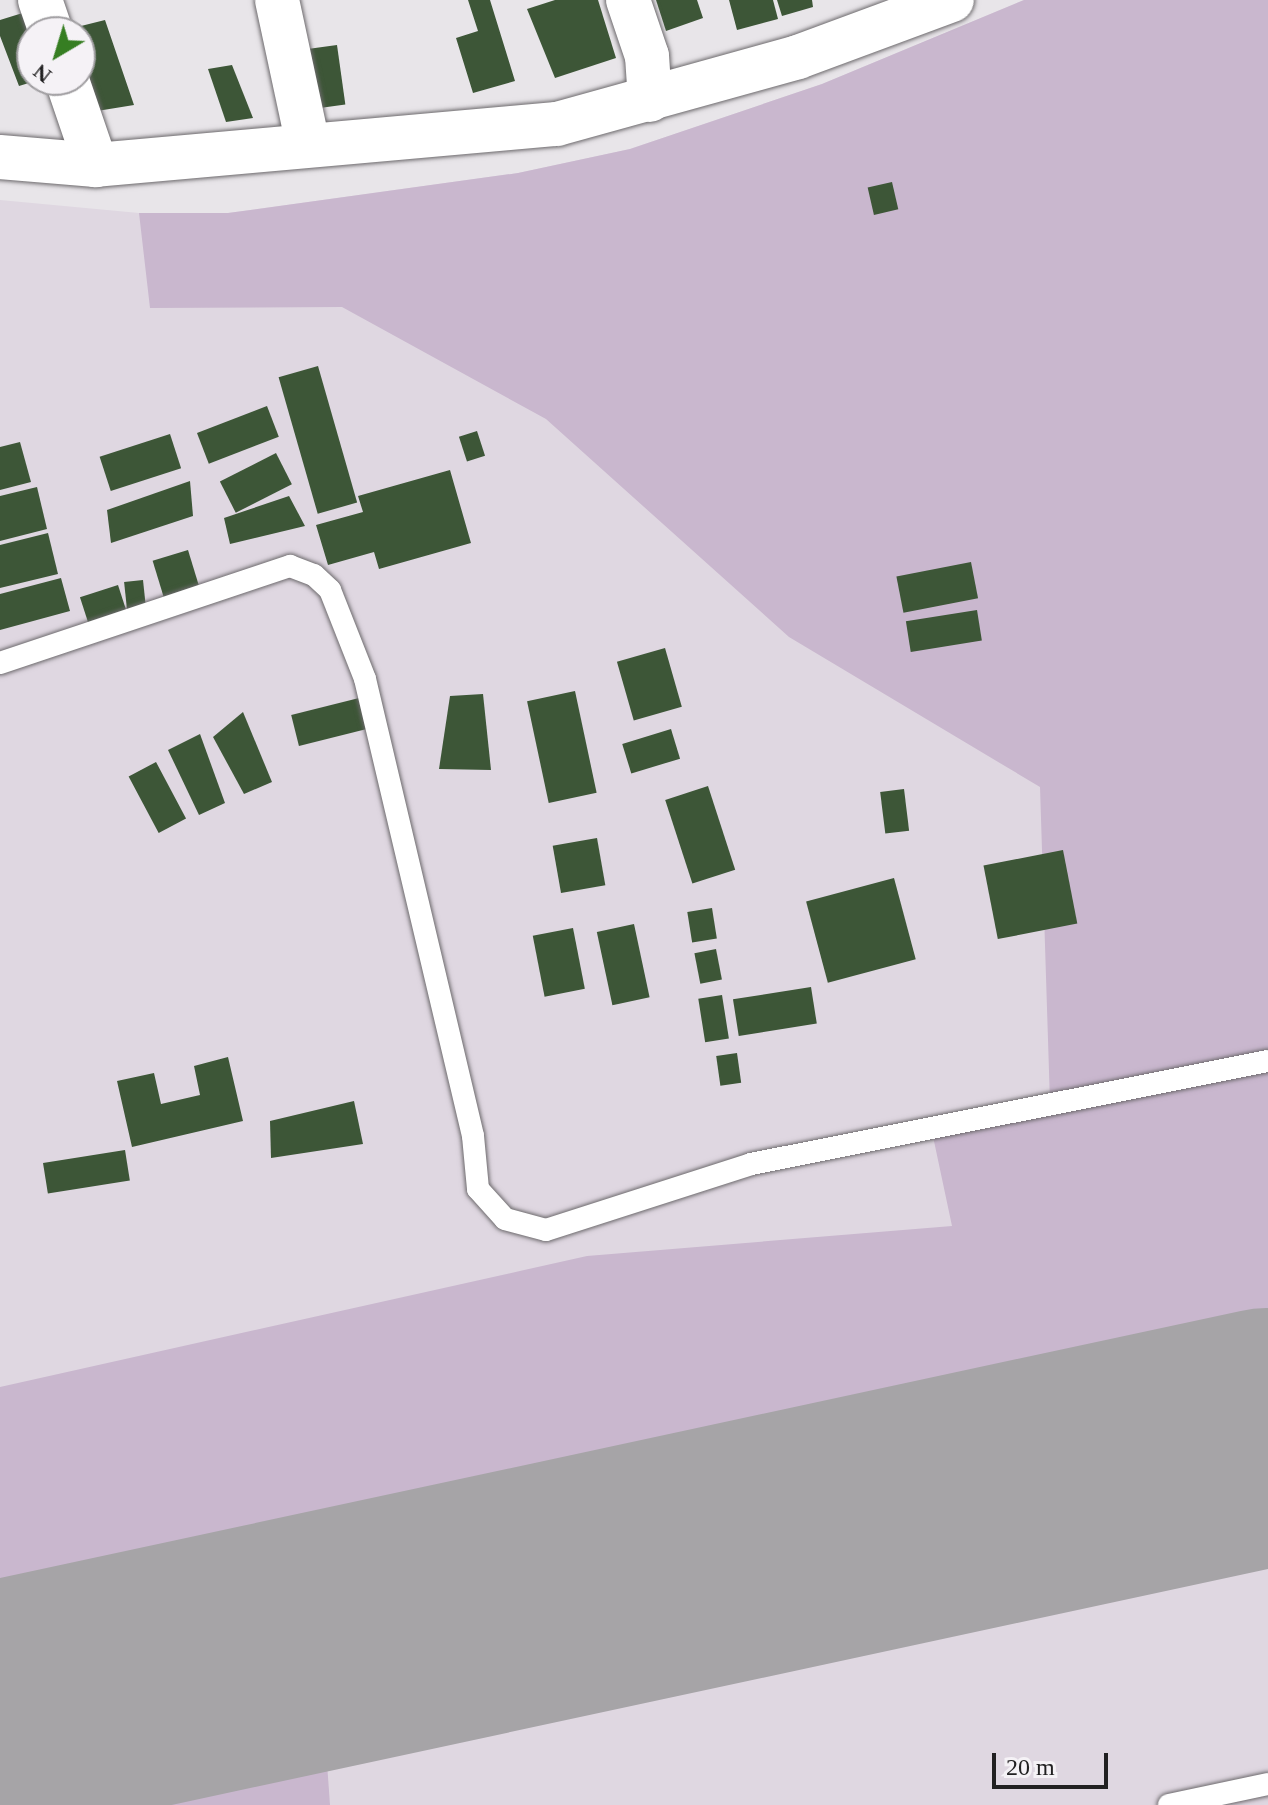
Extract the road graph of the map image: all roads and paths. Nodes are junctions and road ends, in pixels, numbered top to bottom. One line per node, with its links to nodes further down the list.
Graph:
1 (277, 0): 6 (street)
2 (628, 0): 5 (street)
3 (927, 4): 5 (street)
4 (72, 96): 8 (street)
5 (650, 100): 6 (street)
6 (308, 145): 8 (street)
7 (0, 157): 8 (street)
8 (96, 165)
9 (0, 663): 10 (lane)
10 (1268, 1061)
11 (1268, 1784): 12 (lane)
12 (1169, 1805)

